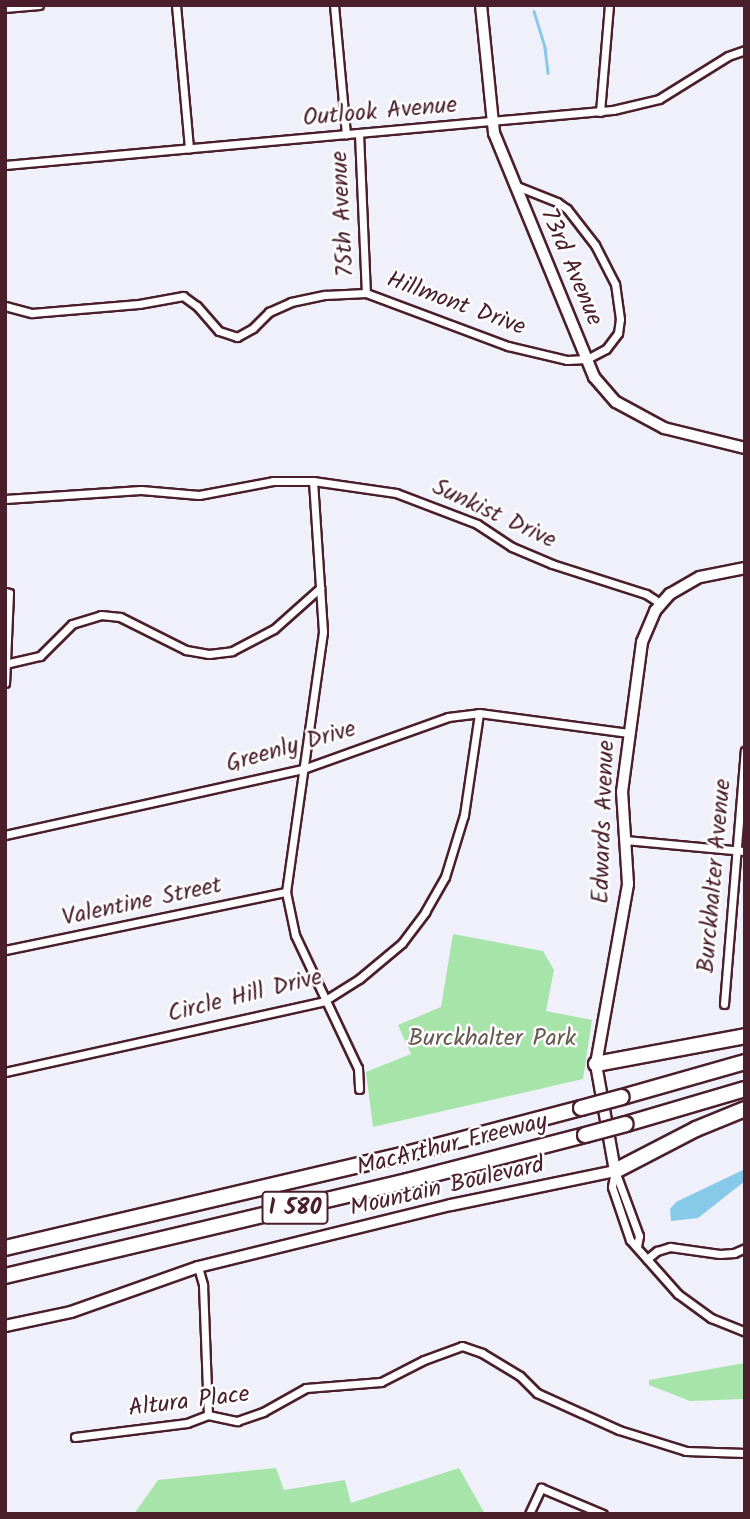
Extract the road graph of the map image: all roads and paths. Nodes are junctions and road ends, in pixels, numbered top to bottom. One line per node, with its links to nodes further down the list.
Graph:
1 (39, 5): 6 (street)
2 (176, 5): 12 (street)
3 (334, 5): 10 (street, 75th Avenue)
4 (481, 5): 9 (main road, 73rd Avenue)
5 (609, 5): 8 (street)
6 (5, 8)
7 (745, 50): 8 (street, Outlook Avenue)
8 (600, 112): 9 (street, Outlook Avenue)
9 (491, 122): 11 (street, Outlook Avenue); 14 (main road, 73rd Avenue)
10 (346, 134): 11 (street, Outlook Avenue); 12 (street, Outlook Avenue)
11 (359, 134): 15 (street, 75th Avenue)
12 (189, 148): 13 (street, Outlook Avenue)
13 (5, 165)
14 (513, 184): 17 (main road, 73rd Avenue); 17 (street)
15 (366, 292): 16 (street, Hillmont Drive); 17 (street, Hillmont Drive)
16 (5, 306)
17 (587, 359): 18 (main road, 73rd Avenue)
18 (745, 448)
19 (313, 481): 20 (street, Sunkist Drive); 22 (street); 24 (street, Sunkist Drive)
20 (5, 499)
21 (745, 568): 24 (main road)
22 (320, 588): 25 (street); 30 (street)
23 (7, 593): 25 (street)
24 (660, 603): 28 (main road, Edwards Avenue)
25 (6, 664): 26 (street)
26 (5, 683)
27 (479, 713): 28 (street, Greenly Drive); 30 (street, Greenly Drive); 37 (street, Circle Hill Drive)
28 (629, 733): 32 (main road, Edwards Avenue)
29 (745, 751): 33 (street, Burckhalter Avenue)
30 (303, 769): 31 (street, Greenly Drive); 35 (street)
31 (5, 835)
32 (626, 840): 33 (street); 41 (main road, Edwards Avenue)
33 (736, 850): 34 (street); 38 (street, Burckhalter Avenue)
34 (745, 851)
35 (286, 892): 36 (street, Valentine Street); 37 (street)
36 (5, 950)
37 (324, 1001): 42 (street, Circle Hill Drive); 43 (street)
38 (724, 1004)
39 (745, 1036): 41 (highway)
40 (745, 1062): 48 (highway, MacArthur Freeway / I 580, bridge)
41 (596, 1064): 46 (main road, Edwards Avenue)
42 (5, 1072)
43 (359, 1089)
44 (745, 1089): 53 (highway, MacArthur Freeway / I 580, bridge)
45 (745, 1109): 46 (highway)
46 (615, 1171): 51 (street); 52 (main road, Mountain Boulevard)
47 (5, 1241): 48 (highway)
48 (28, 1243): 49 (highway, MacArthur Freeway / I 580)
49 (5, 1248)
50 (745, 1248): 51 (street)
51 (648, 1259): 57 (street)
52 (198, 1267): 56 (main road, Mountain Boulevard); 58 (street)
53 (33, 1269): 54 (highway, MacArthur Freeway / I 580); 55 (highway)
54 (5, 1276)
55 (5, 1281)
56 (5, 1325)
57 (745, 1332)
58 (208, 1415): 59 (street, Altura Place); 60 (street, Altura Place)
59 (75, 1437)
60 (745, 1453)
61 (529, 1514): 62 (street)
62 (603, 1514)

